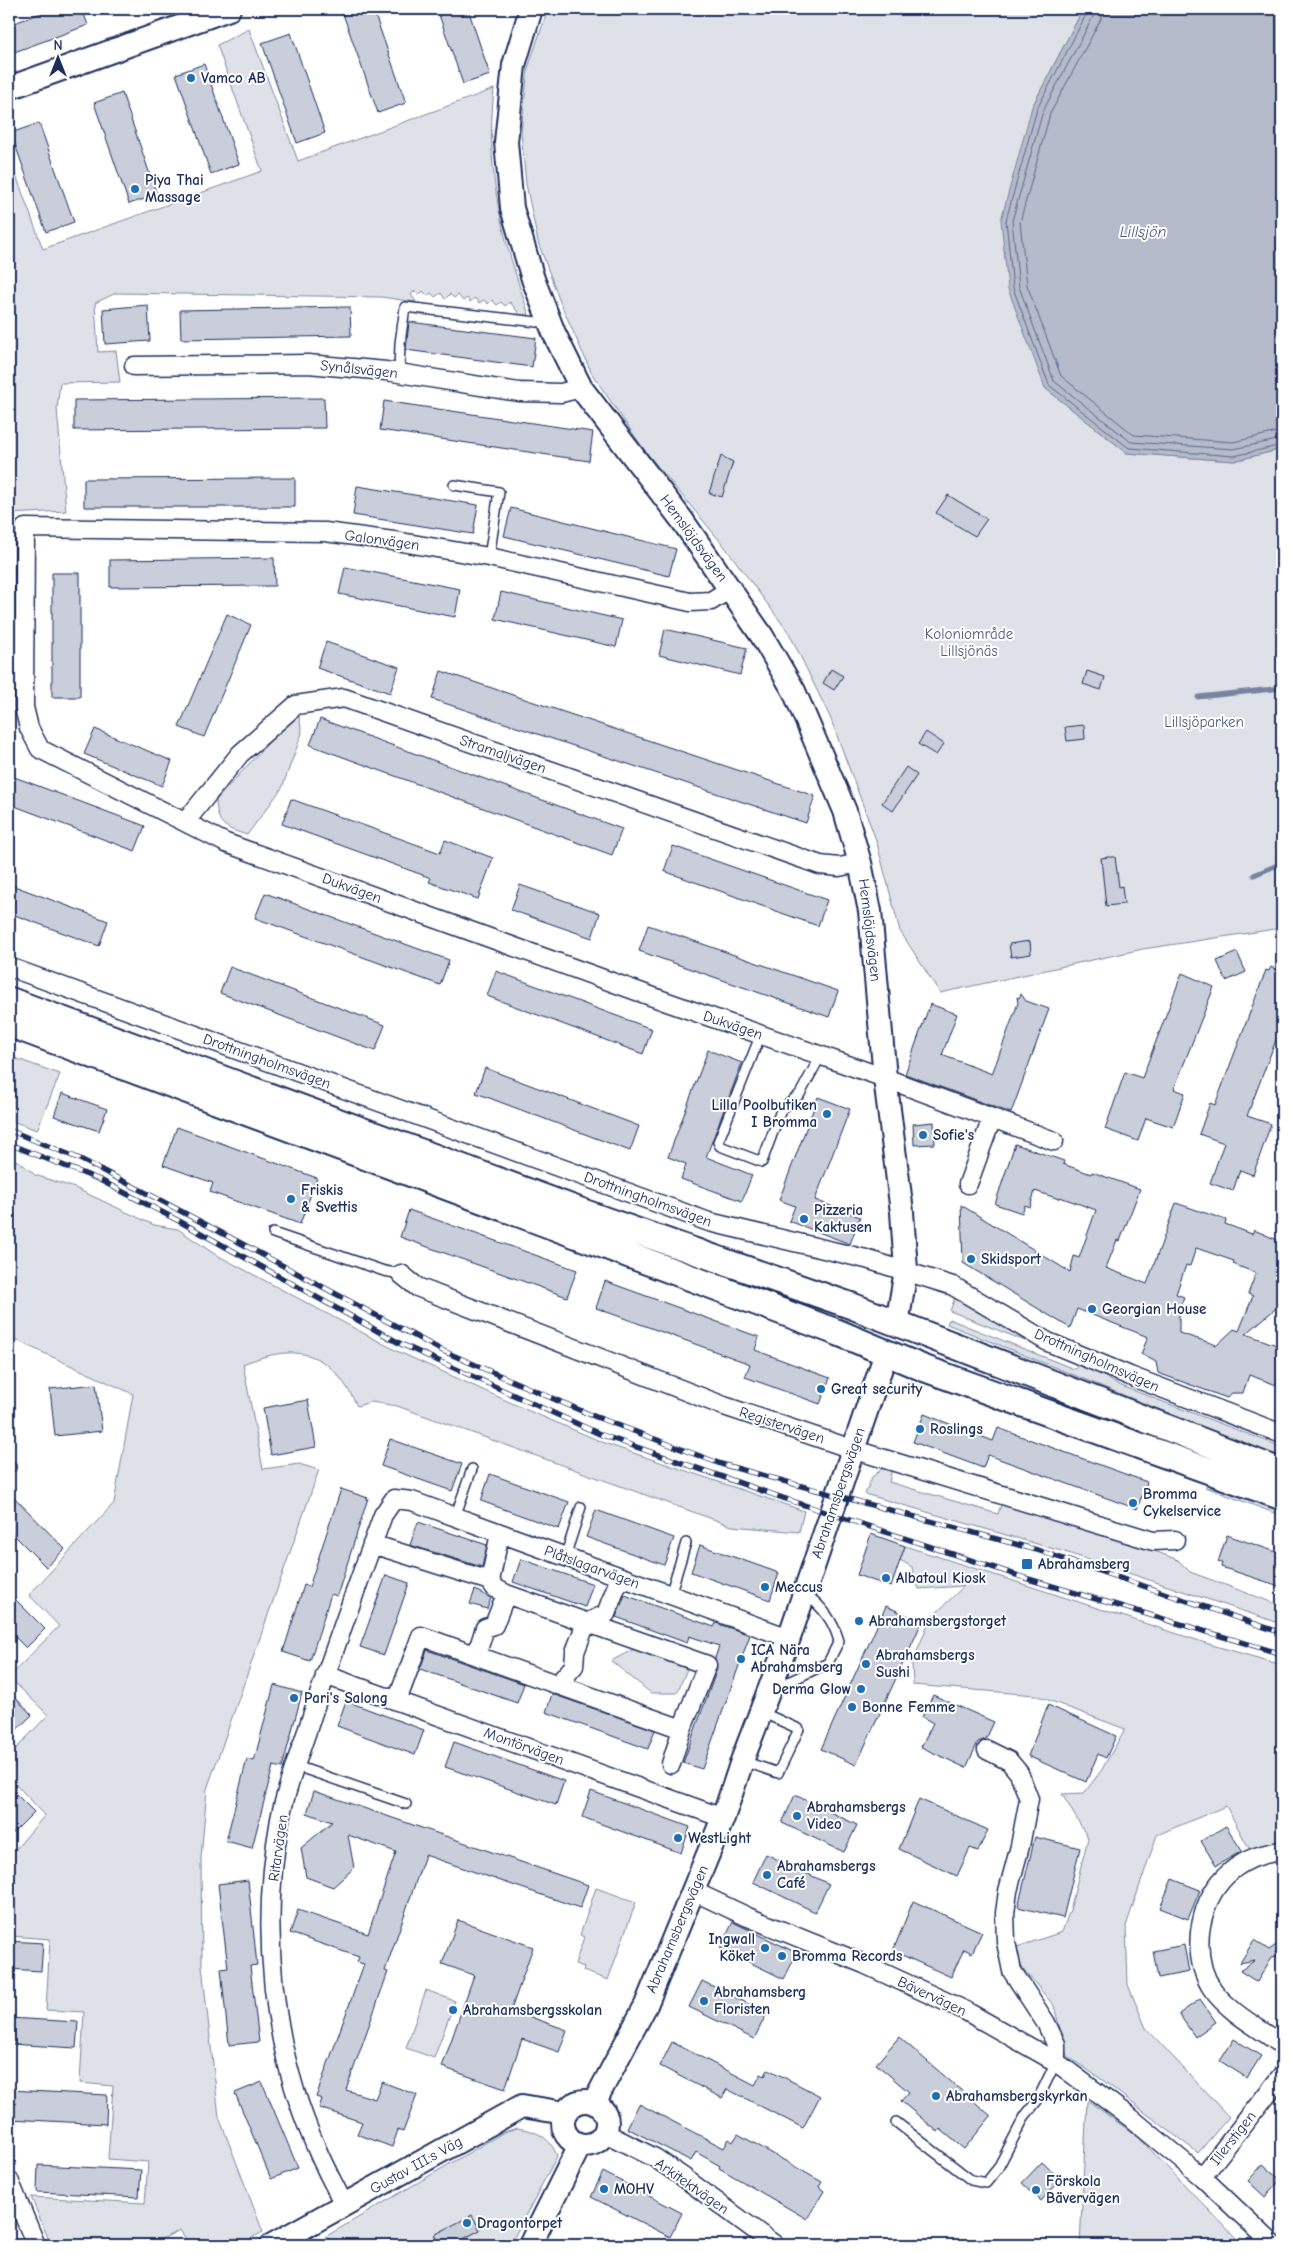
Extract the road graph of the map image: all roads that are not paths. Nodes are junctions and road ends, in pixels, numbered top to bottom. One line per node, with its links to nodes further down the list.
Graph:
1 (229, 9): 3 (street)
2 (531, 9): 4 (street, Hemslöjdsvägen)
3 (9, 88)
4 (548, 318): 6 (lane); 7 (street, Hemslöjdsvägen)
5 (134, 366): 6 (street, Synålsvägen)
6 (399, 373): 7 (street, Synålsvägen)
7 (581, 388): 11 (street, Hemslöjdsvägen)
8 (454, 485): 10 (lane)
9 (24, 528): 10 (street, Galonvägen); 12 (street, Dukvägen)
10 (489, 557): 11 (street, Galonvägen)
11 (730, 589): 13 (street, Hemslöjdsvägen)
12 (186, 821): 13 (street, Stramaljvägen); 17 (street, Dukvägen)
13 (860, 863): 19 (street, Hemslöjdsvägen)
14 (9, 966): 24 (street, Drottningholmsvägen)
15 (9, 1000): 26 (main road)
16 (9, 1024): 27 (main road)
17 (761, 1034): 18 (street, Dukvägen); 18 (lane)
18 (820, 1055): 19 (street, Dukvägen)
19 (885, 1078): 20 (street); 24 (street, Hemslöjdsvägen)
20 (992, 1118): 21 (street); 22 (street)
21 (1054, 1141)
22 (968, 1184)
23 (274, 1233): 25 (lane)
24 (906, 1270): 26 (street, Hemslöjdsvägen); 28 (street, Drottningholmsvägen)
25 (401, 1274): 29 (street, Registervägen)
26 (897, 1324): 27 (main road); 31 (main road)
27 (886, 1353): 29 (street, Abrahamsbergsvägen); 32 (main road)
28 (1282, 1434)
29 (852, 1449): 37 (street, Registervägen); 43 (street, Abrahamsbergsvägen)
30 (472, 1469): 35 (lane)
31 (1282, 1472)
32 (1282, 1497)
33 (394, 1499): 35 (street, Plåtslagarvägen); 39 (street, Ritarvägen)
34 (581, 1507): 40 (lane)
35 (455, 1517): 36 (street, Plåtslagarvägen)
36 (500, 1533): 40 (street, Plåtslagarvägen); 42 (street)
37 (1175, 1540)
38 (686, 1543): 45 (lane)
39 (372, 1544): 42 (street); 49 (street, Ritarvägen)
40 (565, 1557): 41 (street, Plåtslagarvägen)
41 (620, 1577): 45 (street, Plåtslagarvägen); 46 (street)
42 (490, 1581): 44 (street)
43 (804, 1592): 47 (street, Abrahamsbergsvägen); 52 (lane)
44 (506, 1594): 46 (street); 48 (street)
45 (670, 1595): 47 (street, Plåtslagarvägen)
46 (586, 1623): 50 (street); 53 (street)
47 (789, 1638): 52 (street, Abrahamsbergsvägen)
48 (476, 1656): 50 (street); 51 (street)
49 (325, 1675): 51 (street, Montörvägen); 57 (street, Ritarvägen)
50 (557, 1686): 53 (street)
51 (397, 1700): 59 (street, Montörvägen)
52 (765, 1701): 55 (street, Abrahamsbergsvägen); 55 (lane)
53 (682, 1729): 56 (street)
54 (987, 1750): 63 (street)
55 (742, 1761): 59 (street, Abrahamsbergsvägen)
56 (671, 1764)
57 (296, 1766): 58 (lane); 72 (street, Ritarvägen)
58 (406, 1804)
59 (723, 1818): 61 (street, Abrahamsbergsvägen)
60 (1282, 1851): 62 (street)
61 (693, 1891): 63 (street, Bävervägen); 65 (street, Abrahamsbergsvägen)
62 (1282, 2045)
63 (1056, 2062): 67 (lane); 70 (street, Bävervägen)
64 (1282, 2075): 70 (street, Illerstigen)
65 (594, 2103): 66 (street); 68 (street)
66 (565, 2113): 69 (street); 72 (street, Gustav III:s Väg)
67 (896, 2122)
68 (606, 2133): 69 (street); 76 (street, Arkitektvägen)
69 (580, 2145): 75 (street)
70 (1202, 2177): 77 (street, Bävervägen)
71 (9, 2180): 73 (street)
72 (344, 2205): 74 (street, Gustav III:s Väg)
73 (36, 2245)
74 (272, 2245)
75 (530, 2245)
76 (775, 2245)
77 (1274, 2245)

